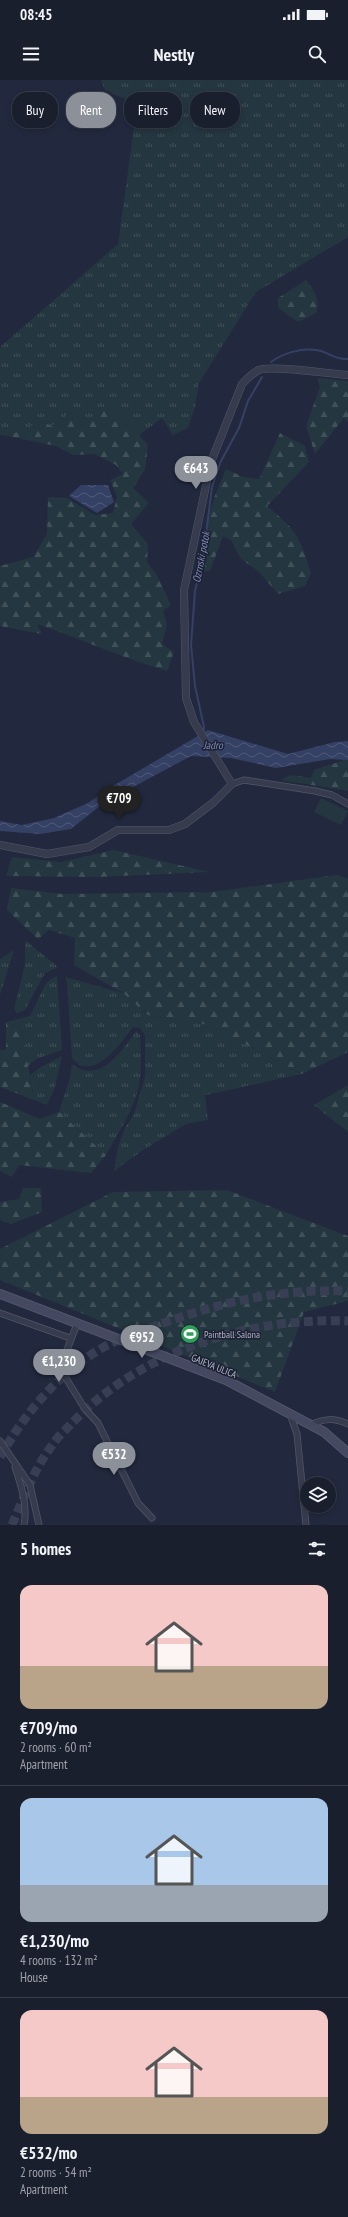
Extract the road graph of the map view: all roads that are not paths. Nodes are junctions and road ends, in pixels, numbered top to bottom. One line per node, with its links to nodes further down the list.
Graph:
1 (348, 375): 2 (street)
2 (232, 784): 3 (street); 4 (street)
3 (348, 804)
4 (0, 845)
5 (0, 1294): 7 (main road, GAJEVA ULICA)
6 (0, 1313): 8 (street)
7 (77, 1324): 8 (street); 9 (main road, GAJEVA ULICA)
8 (70, 1338): 15 (street)
9 (289, 1413): 11 (main road, GAJEVA ULICA); 18 (street)
10 (348, 1424): 11 (street)
11 (311, 1425): 13 (main road, GAJEVA ULICA)
12 (0, 1441): 14 (street)
13 (348, 1453)
14 (13, 1461): 16 (street); 17 (street)
15 (152, 1518)
16 (24, 1525)
17 (39, 1525)
18 (306, 1525)

